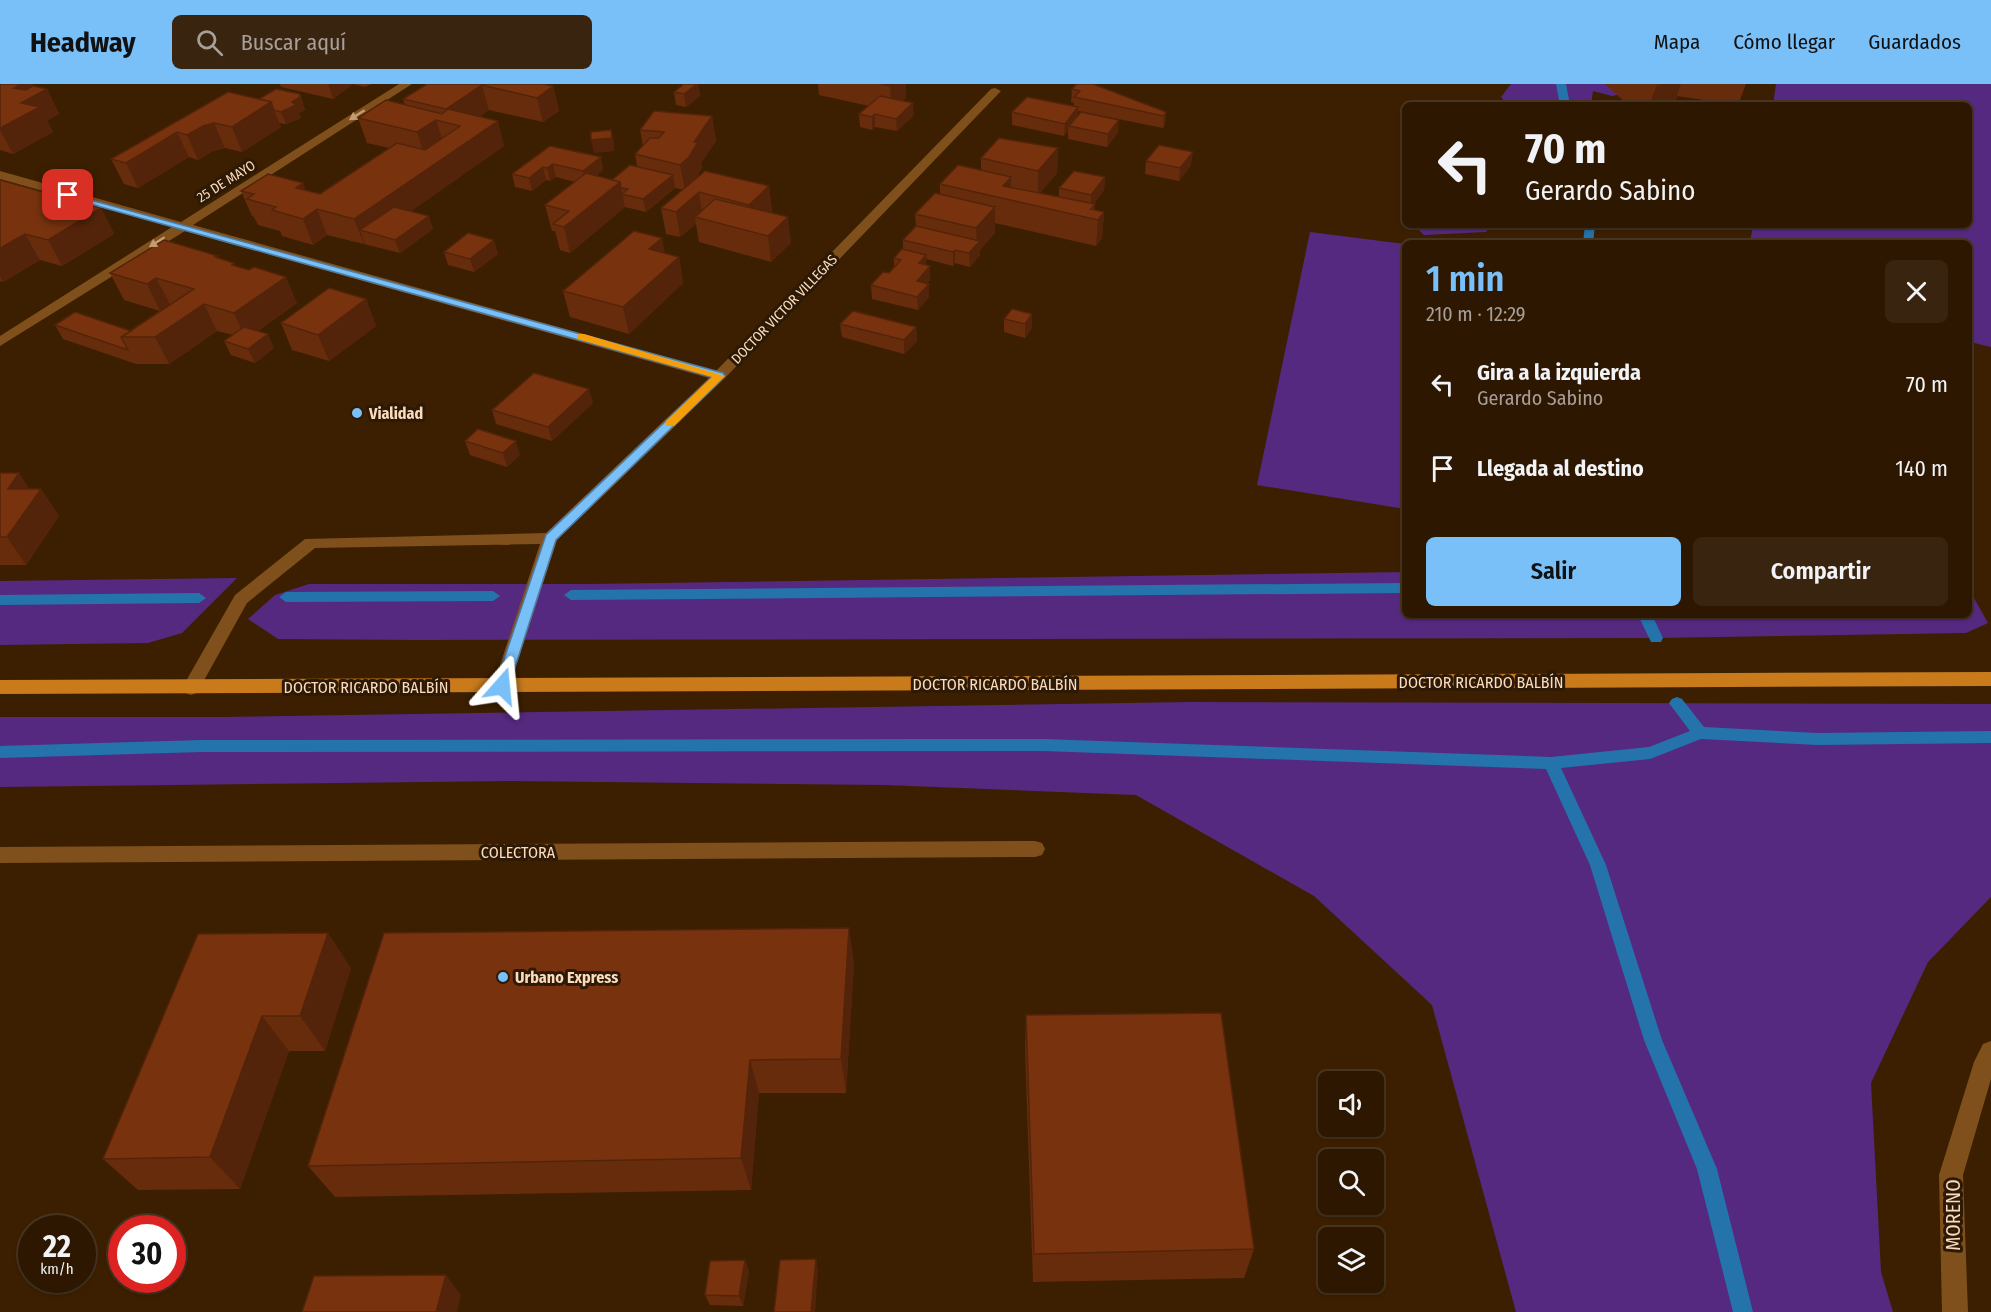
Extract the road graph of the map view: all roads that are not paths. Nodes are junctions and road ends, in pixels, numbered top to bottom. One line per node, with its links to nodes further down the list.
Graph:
1 (407, 84): 4 (street, 25 DE MAYO, one-way to 4)
2 (995, 91): 6 (street, DOCTOR VICTOR VILLEGAS)
3 (0, 175): 4 (street)
4 (182, 227): 5 (street, 25 DE MAYO, one-way to 5); 6 (street)
5 (0, 342)
6 (719, 376): 7 (street, DOCTOR VICTOR VILLEGAS)
7 (550, 538): 9 (street, DOCTOR VICTOR VILLEGAS); 11 (street)
8 (1991, 679): 9 (main road, DOCTOR RICARDO BALBÍN)
9 (502, 686): 11 (main road, DOCTOR RICARDO BALBÍN)
10 (0, 687): 11 (main road, DOCTOR RICARDO BALBÍN)
11 (191, 688)
12 (1035, 849): 13 (street, COLECTORA)
13 (0, 855)
14 (1991, 1051): 15 (street, MORENO)
15 (1955, 1312)

